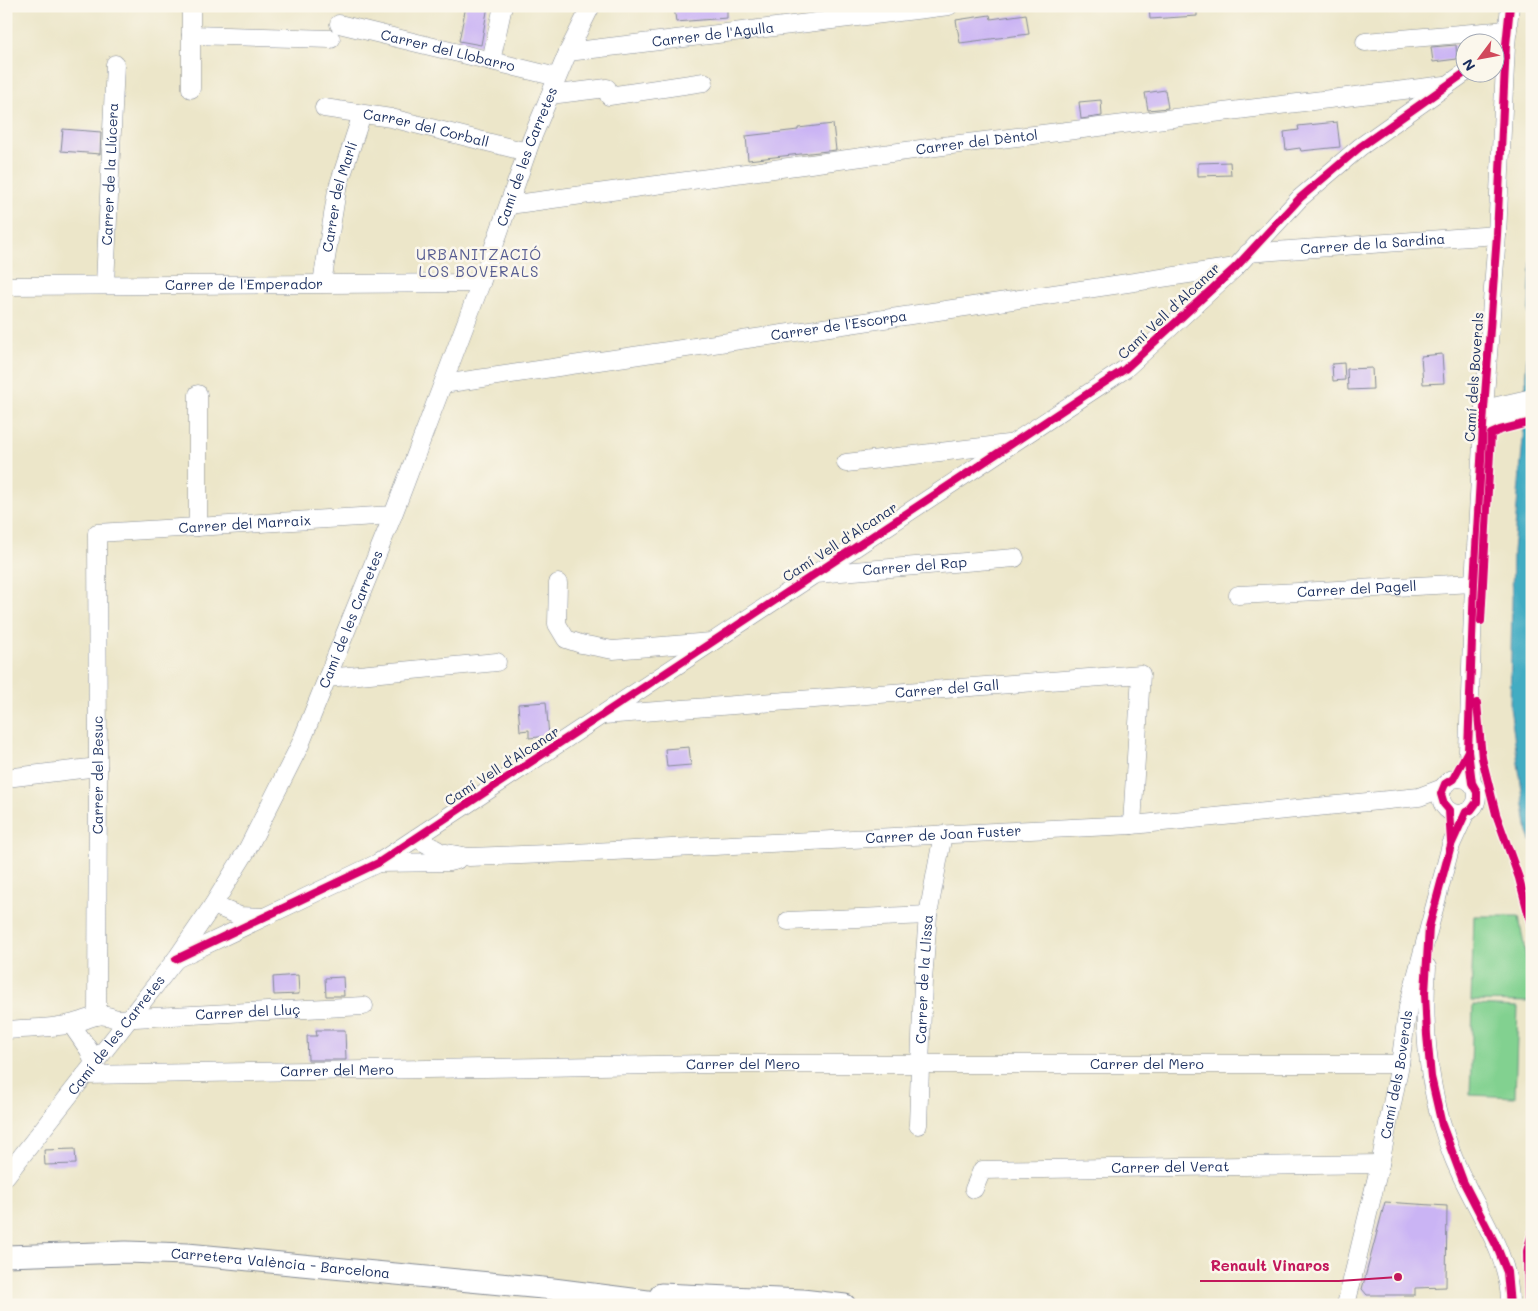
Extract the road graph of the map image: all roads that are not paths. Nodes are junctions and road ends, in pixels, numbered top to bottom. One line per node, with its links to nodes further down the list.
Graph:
1 (190, 6): 7 (street)
2 (503, 6): 11 (street)
3 (591, 6): 10 (street, Camí de les Carretes)
4 (949, 6): 10 (street, Carrer de l'Agulla)
5 (1510, 6): 6 (street, Camí dels Boverals)
6 (1505, 32)
7 (191, 35): 11 (street, Carrer del Llobarro); 18 (street)
8 (1365, 42): 9 (street)
9 (1456, 43)
10 (568, 52): 13 (street, Camí de les Carretes)
11 (491, 62): 13 (street, Carrer del Llobarro)
12 (115, 64): 29 (street, Carrer de la Llúcera)
13 (557, 77): 19 (street, Camí de les Carretes)
14 (1456, 78): 17 (street, Camí Vell d'Alcanar)
15 (704, 82): 19 (street)
16 (1502, 82): 24 (street, Camí dels Boverals)
17 (1447, 84): 23 (street, Carrer del Dèntol); 25 (street, Camí Vell d'Alcanar)
18 (191, 89)
19 (550, 95): 22 (street, Camí de les Carretes)
20 (324, 108): 21 (street, Carrer del Corball)
21 (362, 114): 22 (street, Carrer del Corball); 27 (street, Carrer del Marlí)
22 (527, 152): 23 (street, Camí de les Carretes)
23 (508, 205): 28 (street, Camí de les Carretes)
24 (1497, 235): 25 (street, Carrer de la Sardina); 34 (street, Camí dels Boverals)
25 (1248, 253): 26 (street, Camí Vell d'Alcanar)
26 (1236, 267): 31 (street, Carrer de l'Escorpa); 38 (street, Camí Vell d'Alcanar)
27 (322, 283): 28 (street, Carrer de l'Emperador); 29 (street, Carrer de l'Emperador)
28 (481, 283): 31 (street, Camí de les Carretes)
29 (105, 284): 30 (street, Carrer de l'Emperador)
30 (6, 286)
31 (443, 384): 40 (street, Camí de les Carretes)
32 (198, 394): 41 (street)
33 (1532, 398): 35 (street)
34 (1484, 409): 35 (street); 37 (street, Camí dels Boverals)
35 (1502, 414): 36 (street); 37 (street)
36 (1532, 415)
37 (1483, 427): 46 (street, Camí dels Boverals)
38 (1011, 444): 39 (street, Camí Vell d'Alcanar); 44 (street, Camí Vell d'Alcanar)
39 (846, 463)
40 (393, 515): 41 (street, Carrer del Marraix); 50 (street, Camí de les Carretes)
41 (198, 527): 42 (street, Carrer del Marraix)
42 (96, 533): 53 (street, Carrer del Besuc)
43 (1015, 558): 44 (street, Carrer del Rap)
44 (815, 574): 48 (street, Camí Vell d'Alcanar)
45 (558, 583): 48 (street)
46 (1474, 583): 47 (street, Carrer del Pagell); 52 (street, Camí dels Boverals)
47 (1238, 595)
48 (712, 642): 51 (street, Camí Vell d'Alcanar)
49 (497, 662): 50 (street)
50 (327, 678): 66 (street, Camí de les Carretes)
51 (602, 715): 58 (street, Carrer del Gall); 59 (street, Camí Vell d'Alcanar)
52 (1468, 751): 55 (street, Camí dels Boverals); 56 (street, Camí dels Boverals)
53 (98, 768): 54 (street); 76 (street, Carrer del Besuc)
54 (6, 778)
55 (1472, 782): 56 (street); 57 (street)
56 (1447, 795): 57 (street); 58 (street, Carrer de Joan Fuster); 62 (street, Camí dels Boverals)
57 (1466, 812): 62 (street, Camí dels Boverals)
58 (1132, 825): 60 (street, Carrer de Joan Fuster)
59 (434, 826): 61 (street, Camí Vell d'Alcanar); 63 (street, Carrer de Joan Fuster)
60 (943, 834): 63 (street, Carrer de Joan Fuster); 69 (street, Carrer de la Llissa)
61 (413, 840): 63 (street, Carrer de Joan Fuster); 64 (street); 65 (street, Camí Vell d'Alcanar)
62 (1451, 845): 72 (street, Camí dels Boverals)
63 (469, 857): 64 (street, Carrer de Joan Fuster)
64 (436, 862): 65 (street, Carrer de Joan Fuster)
65 (378, 863): 70 (street, Camí Vell d'Alcanar)
66 (223, 889): 67 (street, Camí de les Carretes); 68 (street)
67 (209, 911): 68 (street); 73 (street); 74 (street, Camí de les Carretes)
68 (233, 913): 70 (street)
69 (928, 915): 71 (street); 80 (street, Carrer de la Llissa)
70 (261, 917): 73 (street, Camí Vell d'Alcanar)
71 (788, 921)
72 (1429, 927): 81 (street, Camí dels Boverals); 87 (street)
73 (228, 935): 74 (street, Camí Vell d'Alcanar)
74 (176, 959): 77 (street, Camí de les Carretes)
75 (364, 1006): 77 (street, Carrer del Lluç)
76 (97, 1016): 77 (street, Carrer del Lluç); 78 (street)
77 (130, 1018): 82 (street, Camí de les Carretes)
78 (71, 1024): 79 (street); 82 (street)
79 (6, 1030)
80 (920, 1064): 81 (street, Carrer del Mero); 82 (street, Carrer del Mero); 83 (street, Carrer de la Llissa)
81 (1400, 1064): 84 (street, Camí dels Boverals)
82 (90, 1069): 85 (street, Camí de les Carretes)
83 (918, 1125)
84 (1380, 1164): 86 (street, Carrer del Verat); 94 (street, Camí dels Boverals)
85 (6, 1176)
86 (974, 1189)
87 (1486, 1226): 95 (street); 96 (street)
88 (6, 1256): 89 (main road, Carretera València - Barcelona)
89 (553, 1289): 90 (main road, Carretera València - Barcelona); 91 (main road, Carretera València - Barcelona)
90 (802, 1300): 92 (main road); 93 (main road, Carretera València - Barcelona)
91 (679, 1305)
92 (832, 1305)
93 (845, 1305)
94 (1346, 1305)
95 (1510, 1305)
96 (1520, 1305)

